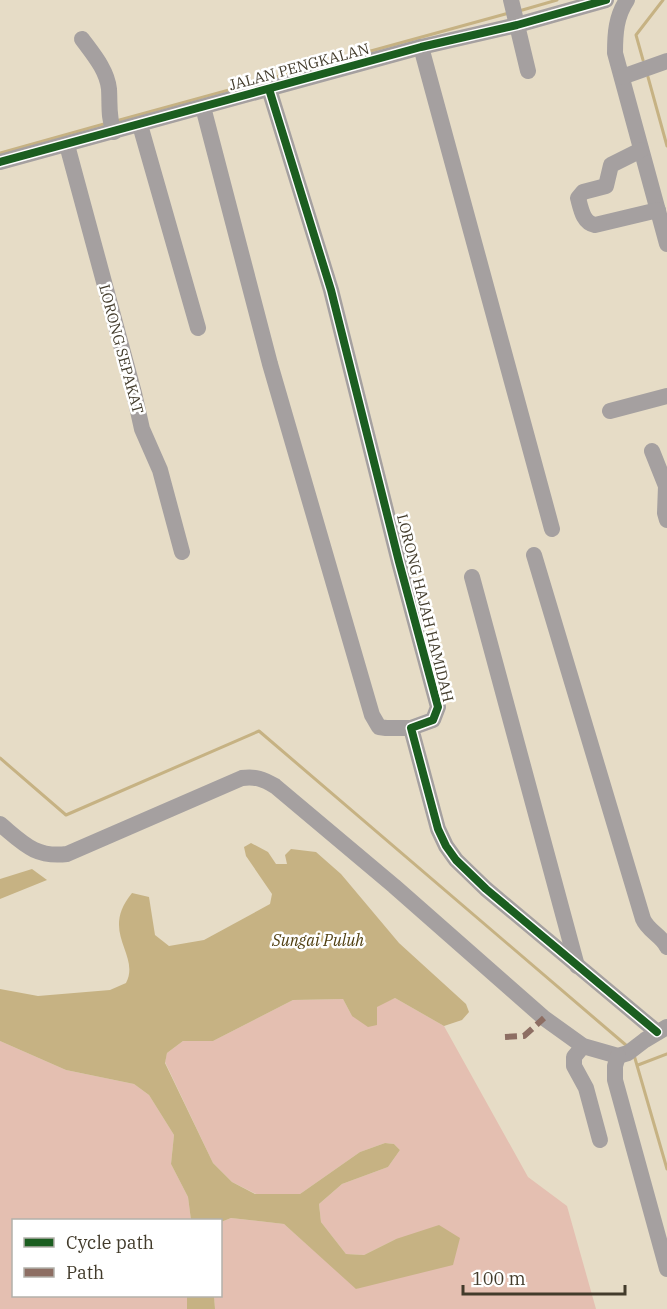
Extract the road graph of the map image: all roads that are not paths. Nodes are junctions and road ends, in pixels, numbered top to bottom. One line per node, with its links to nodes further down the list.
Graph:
1 (606, 0): 3 (street, JALAN PENGKALAN)
2 (627, 0): 9 (street)
3 (577, 4): 4 (street, JALAN PENGKALAN)
4 (514, 12): 6 (street, JALAN PENGKALAN); 8 (street)
5 (82, 39): 13 (street)
6 (421, 47): 10 (street, JALAN PENGKALAN); 25 (street)
7 (667, 61): 9 (street)
8 (528, 71)
9 (622, 76): 15 (street)
10 (268, 89): 11 (street, JALAN PENGKALAN); 29 (street, LORONG HAJAH HAMIDAH)
11 (203, 107): 12 (street, JALAN PENGKALAN); 29 (street)
12 (140, 125): 13 (street, JALAN PENGKALAN); 19 (street)
13 (113, 129): 14 (street, JALAN PENGKALAN)
14 (67, 145): 16 (street, JALAN PENGKALAN); 26 (street, LORONG SEPAKAT)
15 (641, 150): 17 (street); 17 (street)
16 (0, 162)
17 (658, 210): 18 (street)
18 (667, 244)
19 (198, 328)
20 (667, 396): 21 (street)
21 (610, 411)
22 (652, 451): 23 (street)
23 (667, 486): 24 (street)
24 (667, 520)
25 (552, 530)
26 (182, 552)
27 (534, 555): 31 (street)
28 (472, 578): 32 (street)
29 (411, 728): 32 (street)
30 (0, 824): 34 (street)
31 (667, 947)
32 (577, 966): 33 (street)
33 (656, 1033): 35 (street)
34 (583, 1046): 35 (street); 36 (street)
35 (623, 1055): 37 (street)
36 (600, 1140)
37 (667, 1269)

